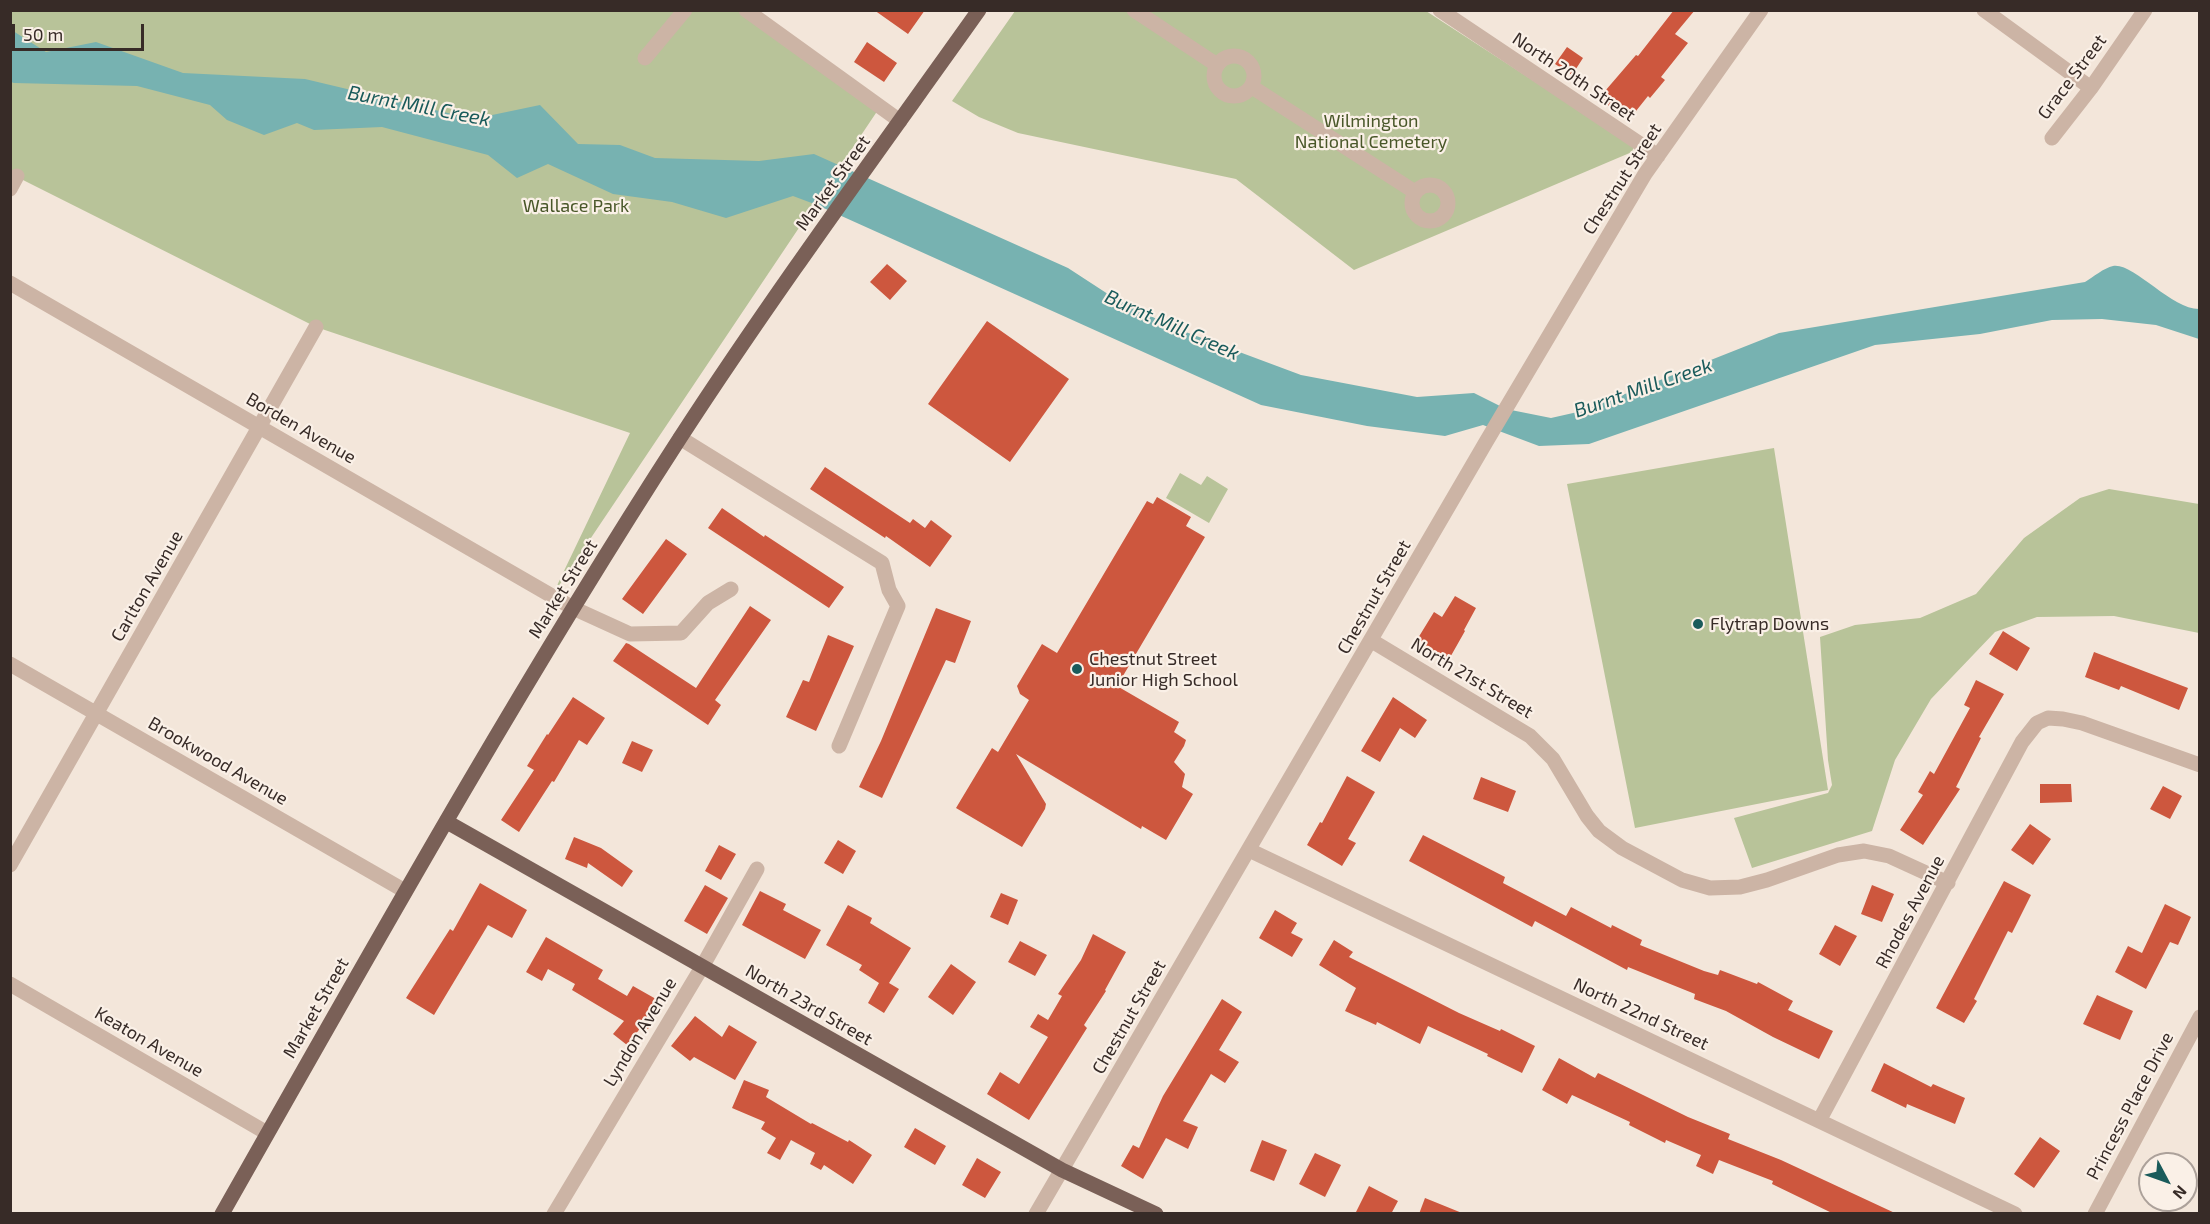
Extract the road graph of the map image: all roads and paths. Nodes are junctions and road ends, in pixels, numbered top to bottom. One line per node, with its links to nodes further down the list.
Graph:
1 (685, 10): 9 (street)
2 (746, 10): 13 (street)
3 (979, 10): 13 (main road, Market Street)
4 (1134, 10): 10 (street)
5 (1440, 10): 15 (street, North 20th Street)
6 (1761, 10): 15 (street, Chestnut Street)
7 (1984, 10): 12 (street)
8 (2145, 10): 12 (street, Grace Street)
9 (645, 58)
10 (1217, 65): 11 (street); 11 (street)
11 (1251, 87): 16 (street)
12 (2091, 88): 14 (street, Grace Street)
13 (900, 121): 20 (main road, Market Street)
14 (2052, 138)
15 (1658, 156): 23 (street, Chestnut Street)
16 (1415, 192)
17 (10, 282): 19 (street, Borden Avenue)
18 (316, 327): 19 (street, Carlton Avenue)
19 (260, 427): 22 (street, Borden Avenue); 25 (street, Carlton Avenue)
20 (680, 438): 22 (main road, Market Street); 26 (street)
21 (731, 590): 22 (street, Borden Avenue)
22 (573, 608): 28 (main road, Market Street)
23 (1372, 641): 29 (street, Chestnut Street); 32 (street, North 21st Street)
24 (10, 664): 25 (street, Brookwood Avenue)
25 (97, 714): 30 (street, Carlton Avenue); 33 (street, Brookwood Avenue)
26 (839, 746)
27 (2199, 765): 32 (street, Rhodes Avenue)
28 (447, 822): 33 (main road, Market Street); 34 (main road, North 23rd Street)
29 (1249, 850): 37 (street, North 22nd Street); 39 (street, Chestnut Street)
30 (10, 865)
31 (757, 869): 34 (street, Lyndon Avenue)
32 (1947, 883): 37 (street, Rhodes Avenue)
33 (405, 891): 38 (main road, Market Street)
34 (702, 967): 39 (main road, North 23rd Street); 41 (street, Lyndon Avenue)
35 (10, 984): 38 (street, Keaton Avenue)
36 (2199, 1017): 45 (street, Princess Place Drive)
37 (1820, 1121): 44 (street, North 22nd Street)
38 (267, 1133): 40 (main road, Market Street)
39 (1062, 1170): 42 (street, Chestnut Street); 43 (main road, North 23rd Street)
40 (222, 1214)
41 (554, 1214)
42 (1036, 1214)
43 (1156, 1214)
44 (2015, 1214)
45 (2095, 1214)

